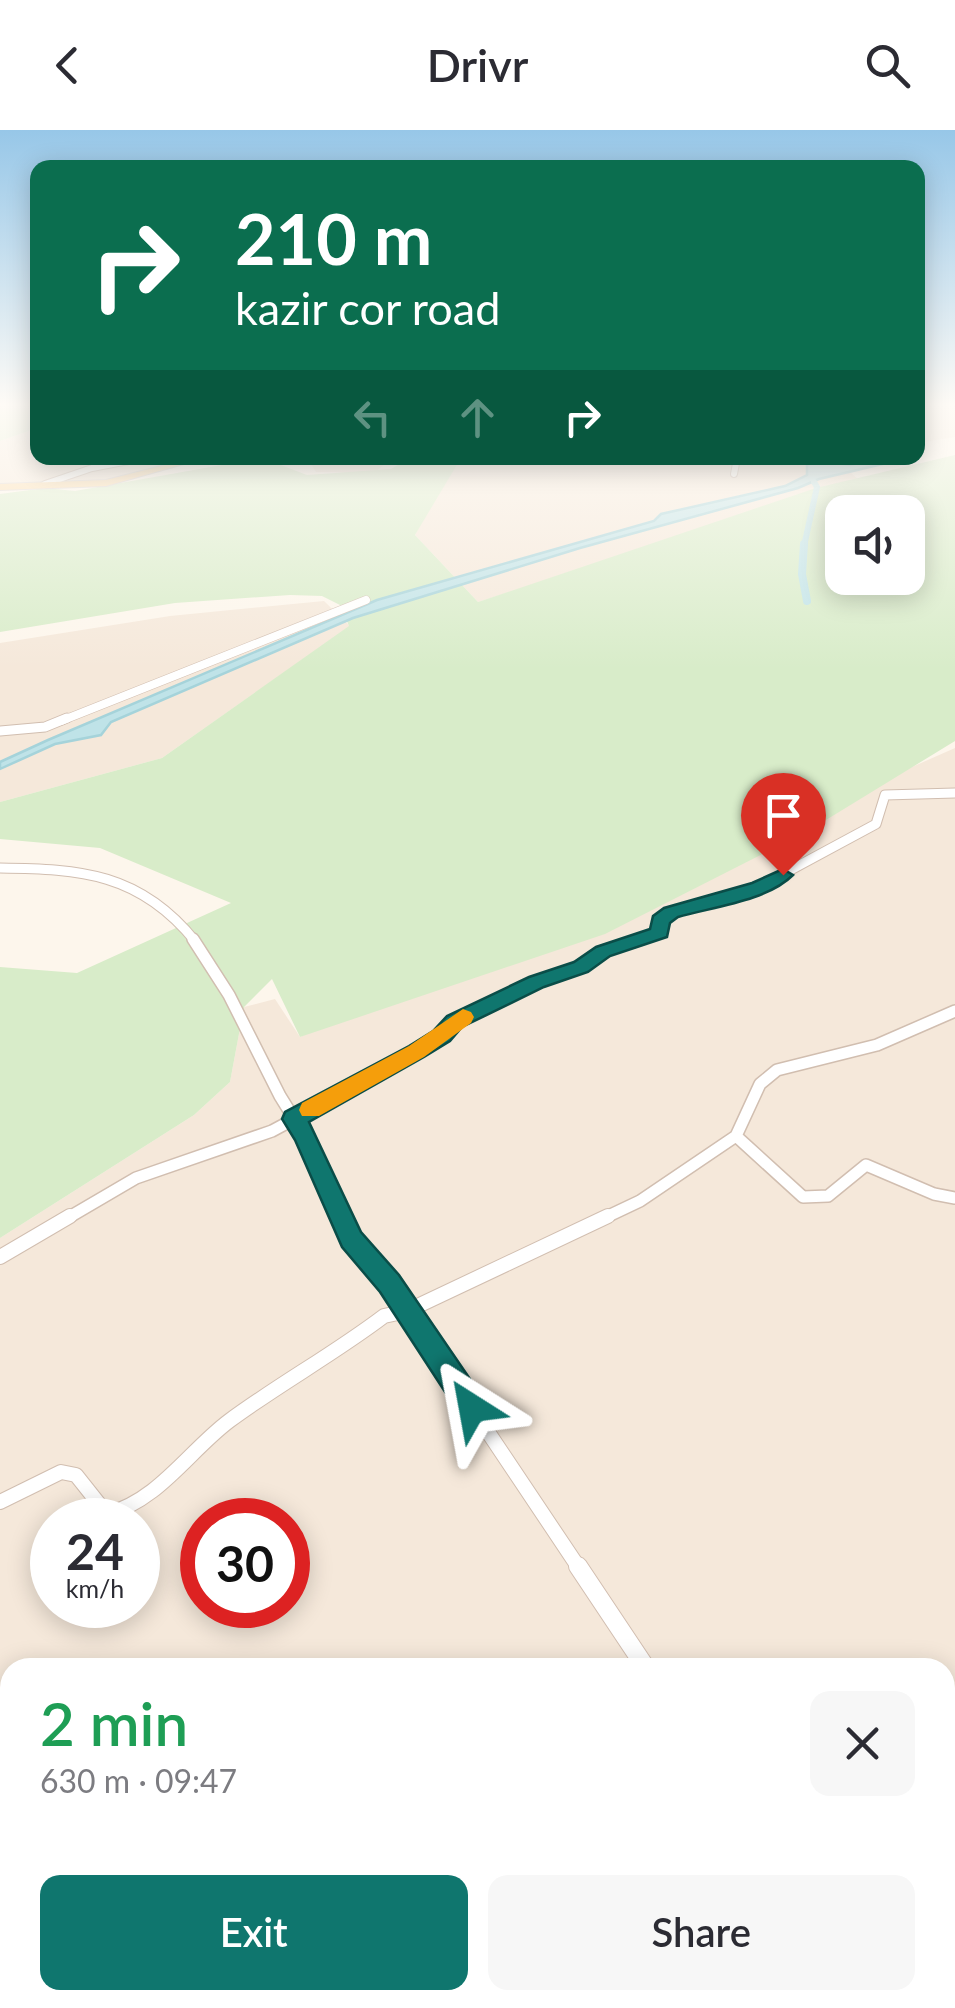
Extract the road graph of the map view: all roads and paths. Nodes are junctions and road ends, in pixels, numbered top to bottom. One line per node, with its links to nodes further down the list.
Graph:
1 (366, 600): 2 (street)
2 (0, 731)
3 (955, 792): 6 (street)
4 (0, 868): 6 (street)
5 (955, 1011): 7 (street)
6 (294, 1119): 9 (street); 10 (street)
7 (736, 1136): 8 (street); 10 (street)
8 (955, 1198)
9 (0, 1257)
10 (407, 1311): 11 (street); 12 (street)
11 (0, 1502)
12 (639, 1658)

